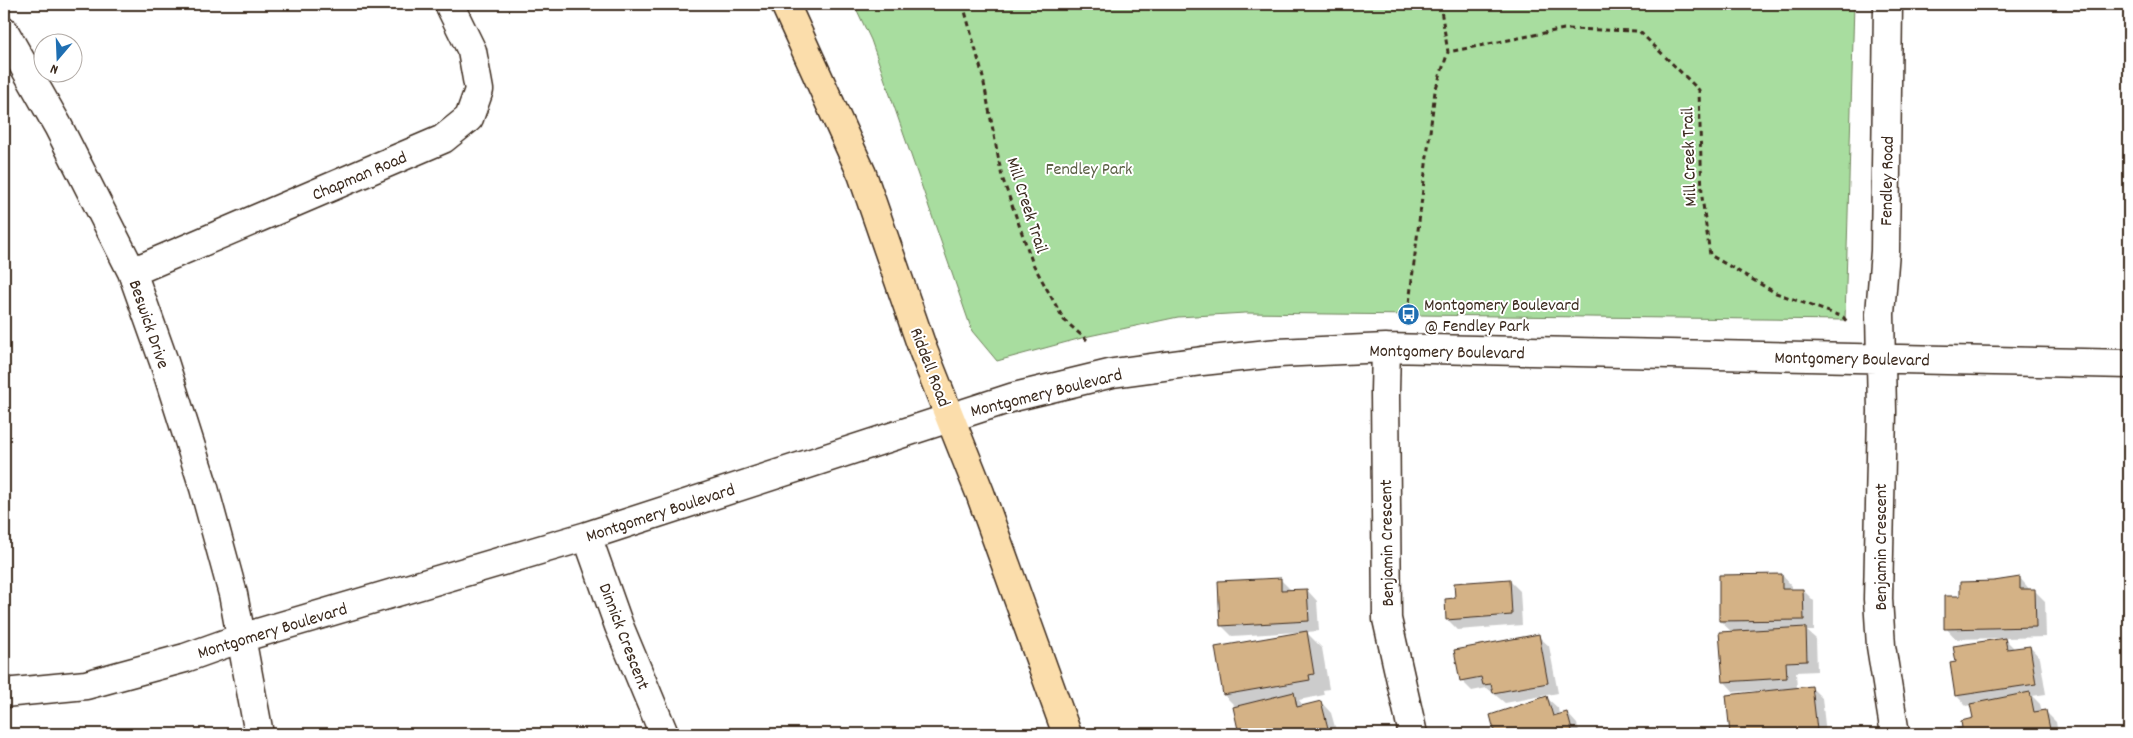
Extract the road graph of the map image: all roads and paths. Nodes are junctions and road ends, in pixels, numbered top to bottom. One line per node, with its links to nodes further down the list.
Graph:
1 (449, 4): 8 (street, Chapman Road)
2 (785, 4): 15 (main road, Riddell Road)
3 (963, 4): 11 (path, Mill Creek Trail)
4 (1440, 4): 7 (path)
5 (1888, 4): 13 (street, Fendley Road)
6 (4, 31): 8 (street, Beswick Drive)
7 (1448, 52): 9 (path); 10 (path, Mill Creek Trail)
8 (132, 272): 17 (street, Beswick Drive)
9 (1407, 321)
10 (1848, 323)
11 (1087, 340)
12 (1386, 348): 13 (street, Montgomery Boulevard); 15 (street, Montgomery Boulevard); 22 (street, Benjamin Crescent)
13 (1881, 358): 14 (street, Montgomery Boulevard); 23 (street, Benjamin Crescent)
14 (2129, 364)
15 (950, 418): 16 (street, Montgomery Boulevard); 21 (main road, Riddell Road)
16 (587, 536): 17 (street, Montgomery Boulevard); 20 (street, Dinnick Crescent)
17 (241, 638): 18 (street, Montgomery Boulevard); 19 (street)
18 (4, 692)
19 (258, 734)
20 (664, 734)
21 (1067, 734)
22 (1413, 734)
23 (1895, 734)

